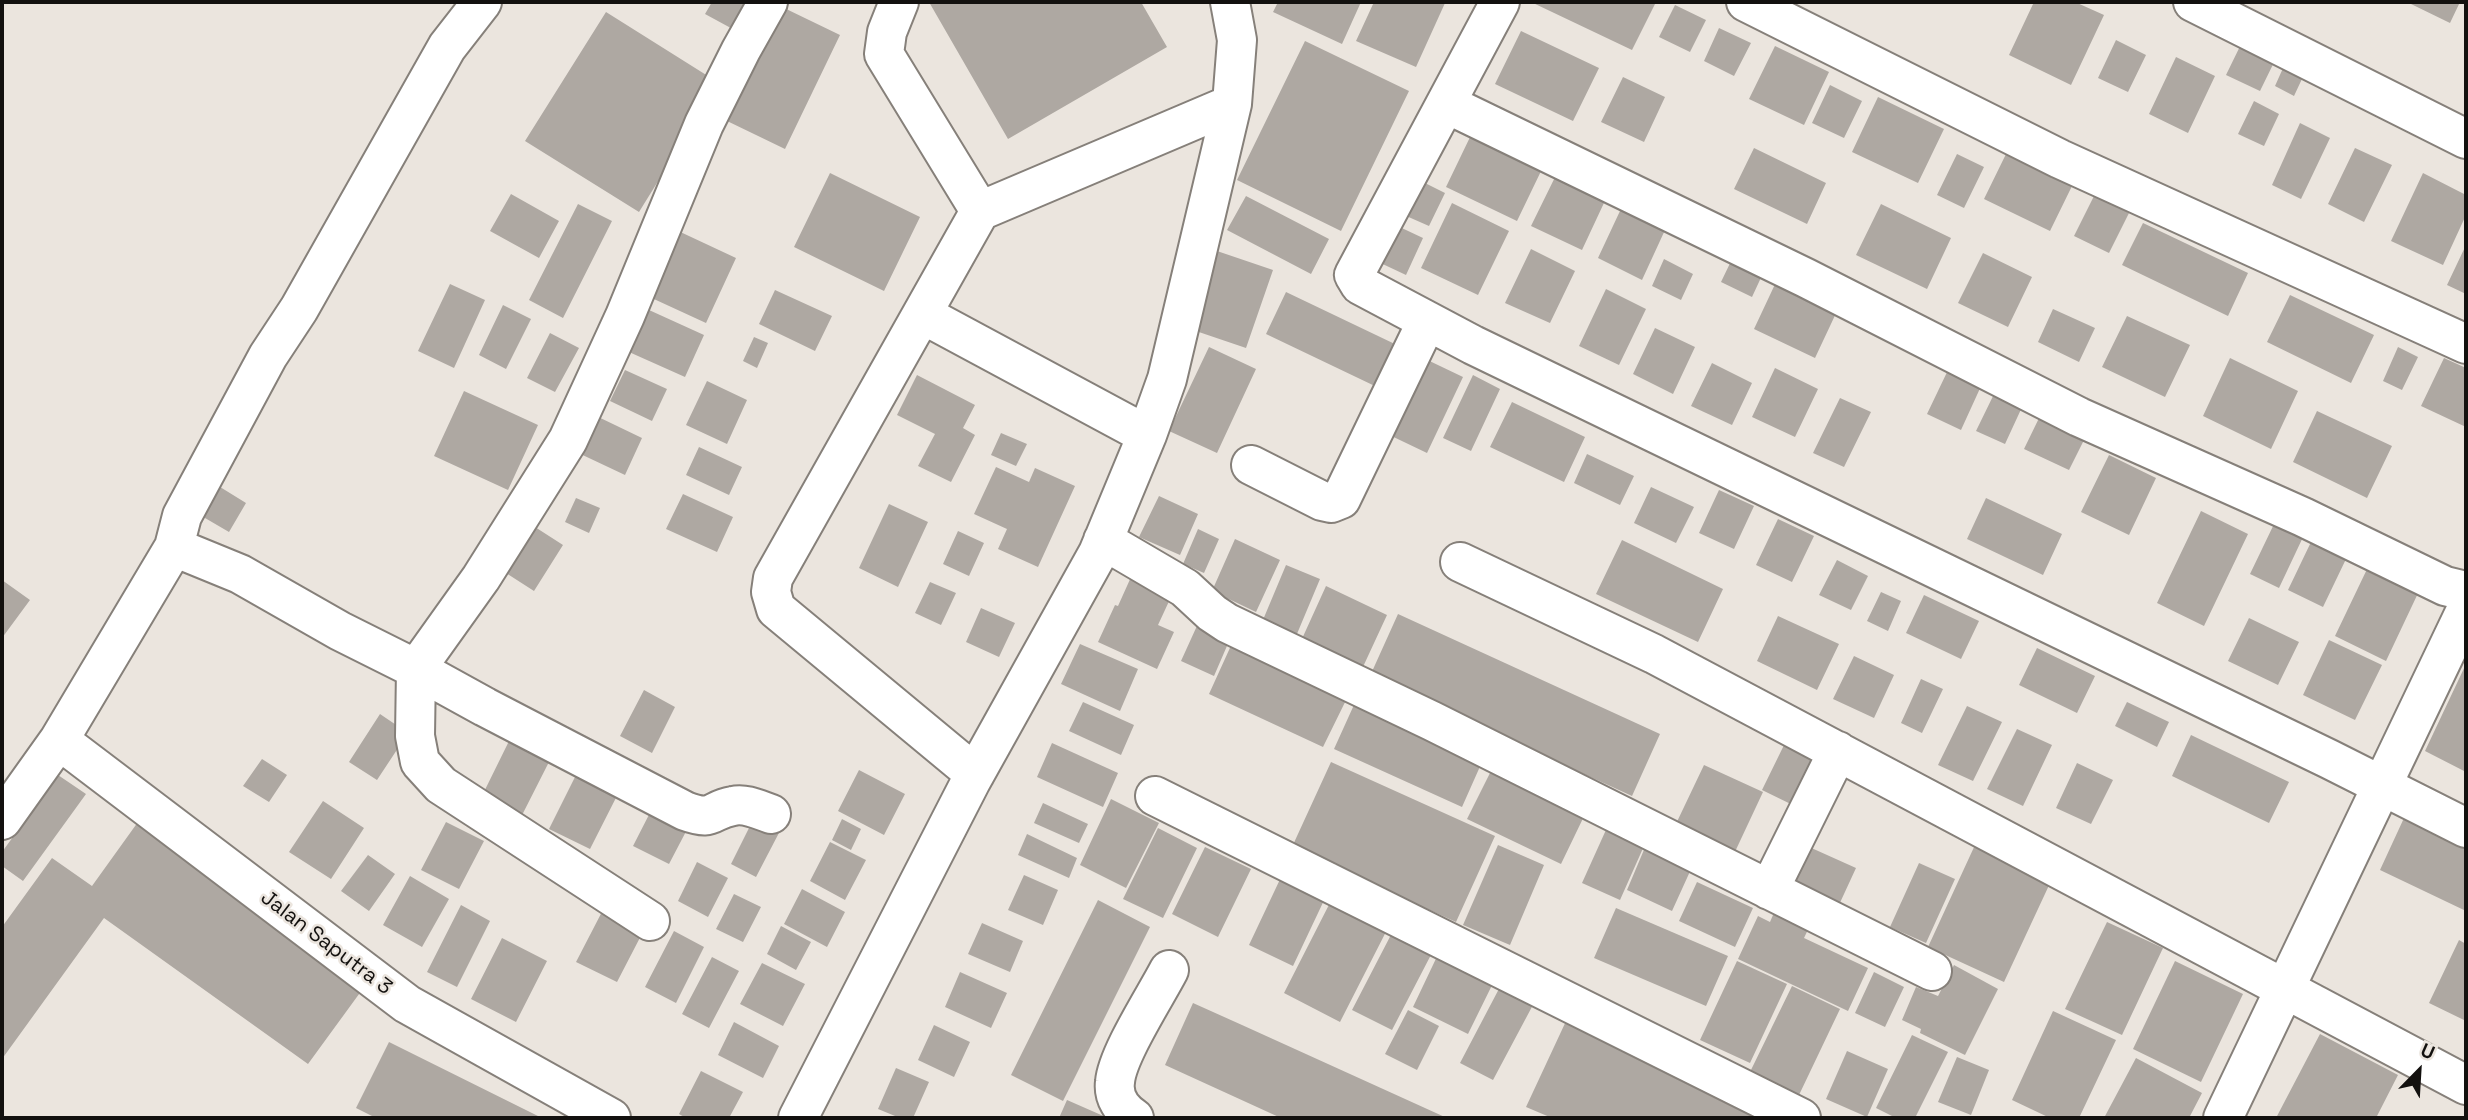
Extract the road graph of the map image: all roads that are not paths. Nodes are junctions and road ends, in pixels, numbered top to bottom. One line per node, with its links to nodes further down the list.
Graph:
1 (482, 2): 18 (street)
2 (768, 2): 22 (street)
3 (899, 2): 11 (street)
4 (1230, 2): 8 (street)
5 (1500, 2): 9 (street)
6 (1746, 2): 14 (street)
7 (2193, 2): 10 (street)
8 (1232, 104): 11 (street); 15 (street)
9 (1447, 104): 13 (street); 20 (street)
10 (2466, 139)
11 (980, 211): 12 (street)
12 (922, 314): 15 (street); 25 (street)
13 (1427, 321): 16 (street); 26 (street)
14 (2466, 344)
15 (1147, 435): 17 (street)
16 (1251, 465)
17 (1103, 540): 25 (street); 31 (street)
18 (174, 547): 22 (street); 23 (street)
19 (1460, 562): 24 (street)
20 (2466, 591)
21 (2466, 610): 26 (street)
22 (416, 669): 28 (street); 32 (street)
23 (59, 740): 29 (street); 37 (street, Jalan Saputra 3)
24 (1838, 751): 31 (street); 35 (street)
25 (975, 774): 38 (street)
26 (2383, 786): 30 (street); 35 (street)
27 (1155, 796): 40 (street)
28 (771, 814)
29 (2, 820)
30 (2466, 828)
31 (1769, 890): 34 (street)
32 (650, 921)
33 (1169, 970): 39 (street)
34 (1932, 971)
35 (2285, 990): 36 (street); 41 (street)
36 (2466, 1086)
37 (611, 1118)
38 (798, 1118)
39 (1134, 1118)
40 (1801, 1118)
41 (2224, 1118)

